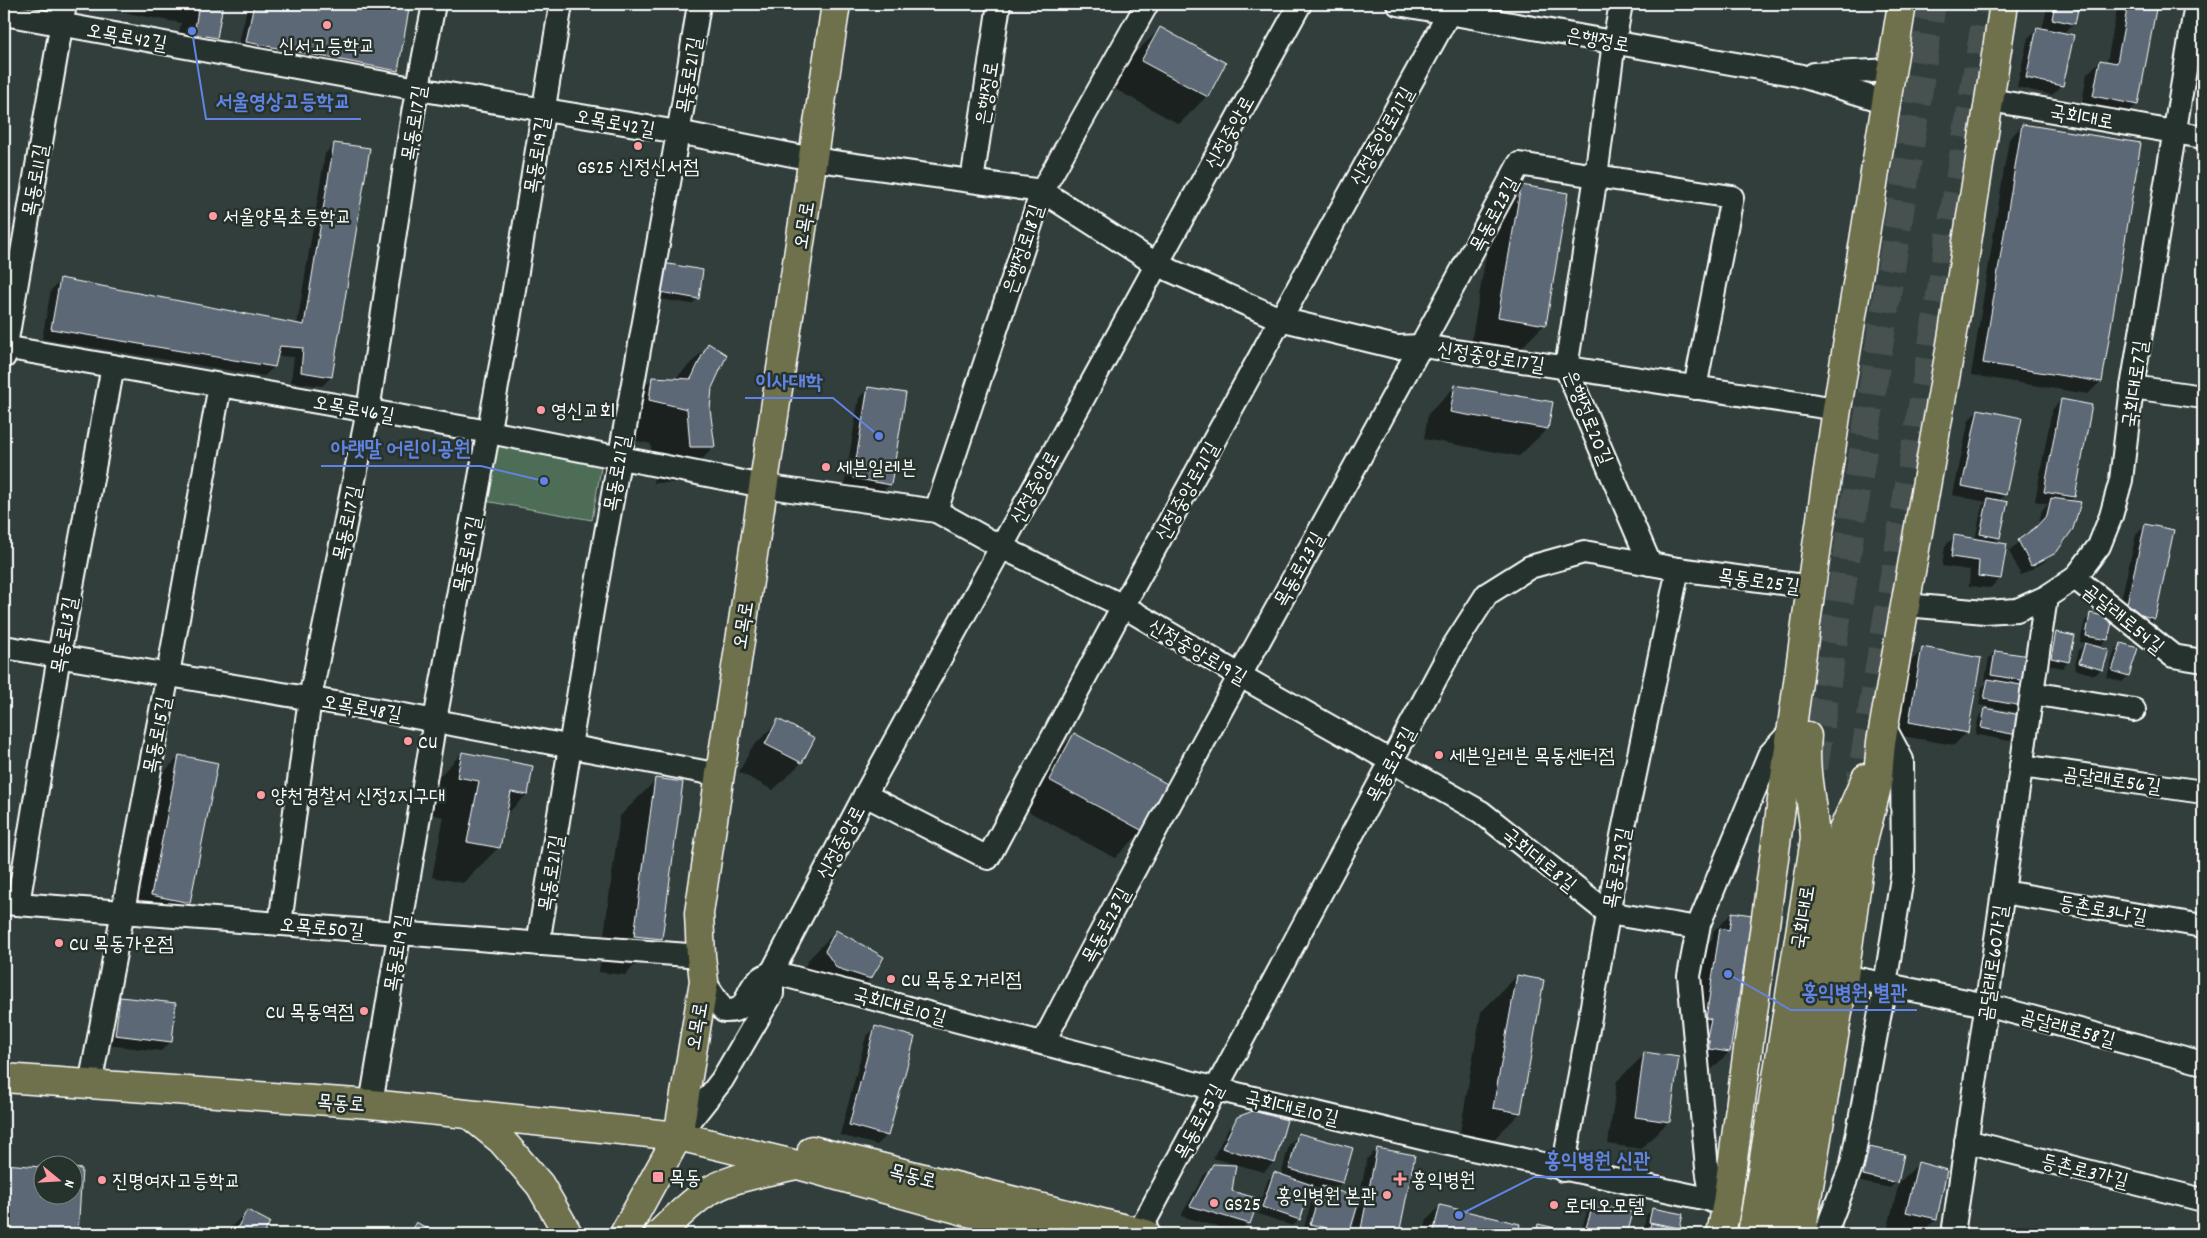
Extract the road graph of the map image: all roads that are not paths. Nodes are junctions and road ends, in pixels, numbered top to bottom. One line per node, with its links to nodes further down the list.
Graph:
1 (434, 4): 19 (street, 목동로17길)
2 (561, 4): 22 (street, 목동로19길)
3 (699, 4): 23 (street, 목동로21길)
4 (836, 4): 26 (main road, 오목로)
5 (999, 4): 28 (street, 은행정로)
6 (1147, 4): 29 (street, 은행정로18길)
7 (1300, 4): 30 (street, 신정중앙로)
8 (1398, 4): 13 (street, 은행정로)
9 (1621, 4): 16 (street, 은행정로20길)
10 (1902, 4): 17 (main road)
11 (2004, 4): 20 (main road)
12 (2196, 4): 24 (street, 국회대로7길)
13 (1451, 8): 16 (street, 은행정로); 31 (street, 신정중앙로21길)
14 (4, 14): 15 (street, 오목로42길)
15 (63, 14): 19 (street, 오목로42길); 33 (street, 목동로11길)
16 (1614, 42): 18 (street, 은행정로); 27 (street, 은행정로20길)
17 (1892, 70): 18 (street, 은행정로); 21 (main road)
18 (1798, 75): 21 (street, 은행정로)
19 (418, 89): 22 (street, 오목로42길); 41 (street, 목동로17길)
20 (1990, 100): 24 (street, 국회대로); 52 (main road)
21 (1887, 102): 40 (main road)
22 (544, 109): 23 (street, 오목로42길); 42 (street, 목동로19길)
23 (678, 132): 26 (street, 오목로42길); 43 (street, 목동로21길)
24 (2175, 133): 25 (street, 국회대로); 37 (street, 국회대로7길)
25 (2203, 137)
26 (812, 159): 28 (street, 오목로42길); 44 (main road, 오목로)
27 (1596, 176): 32 (street, 목동로23길); 35 (street, 은행정로20길); 38 (street)
28 (972, 181): 29 (street, 오목로42길)
29 (1042, 191): 30 (street, 신정중앙로17길); 45 (street, 은행정로18길)
30 (1156, 264): 31 (street, 신정중앙로17길); 46 (street, 신정중앙로)
31 (1280, 318): 32 (street, 신정중앙로17길); 53 (street, 신정중앙로21길)
32 (1423, 346): 35 (street, 신정중앙로17길); 58 (street, 목동로23길)
33 (4, 350): 34 (street, 오목로46길)
34 (113, 366): 36 (street, 오목로46길); 55 (street, 목동로13길)
35 (1566, 368): 38 (street, 신정중앙로17길); 47 (street, 은행정로20길)
36 (220, 385): 41 (street, 오목로46길); 57 (street, 목동로15길)
37 (2132, 387): 39 (street); 49 (street, 국회대로7길)
38 (1695, 388): 40 (street, 신정중앙로17길)
39 (2203, 398)
40 (1837, 409): 50 (main road)
41 (368, 411): 42 (street, 오목로46길); 60 (street, 목동로17길)
42 (489, 432): 43 (street, 오목로46길); 62 (street, 목동로19길)
43 (619, 457): 44 (street, 오목로46길); 65 (street, 목동로21길)
44 (763, 486): 45 (street, 오목로46길); 68 (main road, 오목로)
45 (936, 511): 46 (street, 신정중앙로19길)
46 (1001, 547): 53 (street, 신정중앙로19길); 70 (street, 신정중앙로)
47 (1650, 564): 48 (street, 목동로25길); 66 (street, 목동로25길)
48 (1678, 569): 50 (street, 목동로25길); 74 (street, 목동로29길)
49 (2075, 578): 51 (street, 국회대로7길); 56 (street, 곰달래로54길)
50 (1811, 593): 63 (main road); 103 (main road, 국회대로)
51 (2046, 597): 52 (street, 국회대로7길); 59 (street, 곰달래로60가길)
52 (1906, 605): 64 (main road)
53 (1122, 606): 58 (street, 신정중앙로19길); 70 (street, 신정중앙로21길)
54 (4, 647): 55 (street, 오목로48길)
55 (59, 656): 57 (street, 오목로48길); 72 (street, 목동로13길)
56 (2203, 661)
57 (168, 674): 60 (street, 오목로48길); 73 (street, 목동로15길)
58 (1239, 675): 66 (street, 신정중앙로19길); 85 (street, 목동로23길)
59 (2032, 692): 61 (street); 67 (street, 곰달래로60가길)
60 (310, 698): 62 (street, 오목로48길); 75 (street, 목동로17길)
61 (2134, 710)
62 (435, 720): 65 (street, 오목로48길); 78 (street, 목동로19길)
63 (1792, 730): 77 (street); 97 (main road)
64 (1882, 734): 82 (main road); 83 (street); 104 (main road, 국회대로)
65 (570, 746): 68 (street, 오목로48길); 79 (street, 목동로21길)
66 (1392, 761): 74 (street, 국회대로8길); 89 (street, 목동로25길)
67 (2022, 766): 69 (street, 곰달래로56길); 71 (street, 곰달래로60가길)
68 (720, 775): 80 (main road, 오목로)
69 (2203, 792)
70 (865, 795): 81 (street, 신정중앙로)
71 (2003, 892): 76 (street, 등촌로3나길); 84 (street, 곰달래로60가길)
72 (11, 903): 73 (street, 오목로50길)
73 (121, 911): 75 (street, 오목로50길); 88 (street, 목동로15길)
74 (1608, 913): 77 (street, 국회대로8길); 95 (street, 목동로29길)
75 (280, 924): 78 (street, 오목로50길)
76 (2203, 926)
77 (1698, 928): 97 (street)
78 (399, 933): 79 (street, 오목로50길); 90 (street, 목동로19길)
79 (538, 944): 80 (street, 오목로50길)
80 (702, 968): 81 (street, 신정중앙로); 92 (main road, 오목로)
81 (772, 972): 85 (street, 국회대로10길); 92 (street, 신정중앙로)
82 (1844, 976): 83 (street, 곰달래로58길); 104 (main road)
83 (1885, 985): 84 (street, 곰달래로58길); 104 (street)
84 (1986, 1005): 86 (street, 곰달래로58길); 93 (street, 곰달래로60가길)
85 (1043, 1043): 89 (street, 국회대로10길)
86 (2203, 1063)
87 (4, 1078): 88 (main road, 목동로)
88 (90, 1085): 90 (main road, 목동로)
89 (1216, 1089): 95 (street, 국회대로10길); 102 (street, 목동로25길)
90 (372, 1104): 91 (main road, 목동로)
91 (470, 1115): 92 (main road, 목동로); 98 (main road)
92 (678, 1136): 94 (main road, 목동로); 99 (main road, 오목로); 102 (main road, 목동로)
93 (1966, 1141): 96 (street, 등촌로3가길); 105 (street, 곰달래로60가길)
94 (798, 1165): 100 (main road); 101 (main road, 목동로)
95 (1564, 1170): 97 (street, 국회대로10길)
96 (2203, 1200)
97 (1719, 1220)
98 (568, 1234)
99 (624, 1234)
100 (659, 1234)
101 (1048, 1234)
102 (1141, 1234)
103 (1752, 1234)
104 (1802, 1234)
105 (1953, 1234)

